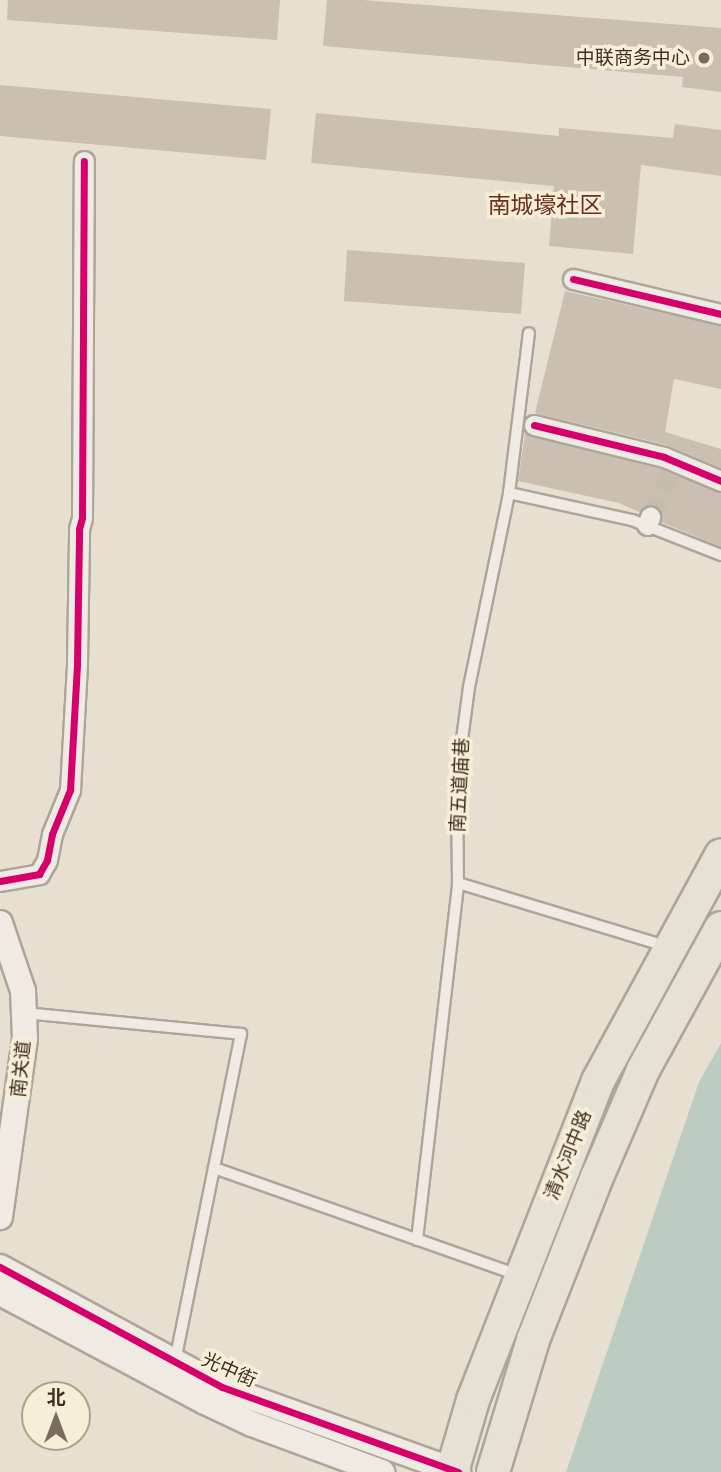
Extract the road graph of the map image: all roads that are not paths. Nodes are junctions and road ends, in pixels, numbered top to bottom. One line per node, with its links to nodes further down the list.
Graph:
1 (83, 161): 10 (street)
2 (573, 279): 3 (street)
3 (721, 314)
4 (529, 333): 7 (lane, 南五道庙巷)
5 (534, 425): 6 (street)
6 (721, 481)
7 (509, 493): 8 (lane); 11 (lane, 南五道庙巷)
8 (721, 555)
9 (721, 855): 14 (main road, 清水河中路)
10 (0, 881)
11 (458, 883): 14 (lane); 18 (lane, 南五道庙巷)
12 (0, 923): 15 (street, 南关道)
13 (721, 928): 25 (main road, 清水河中路)
14 (670, 949): 20 (main road, 清水河中路)
15 (24, 1013): 16 (lane); 17 (street, 南关道)
16 (214, 1168): 18 (lane); 22 (lane)
17 (0, 1217)
18 (417, 1240): 20 (lane)
19 (0, 1267): 22 (street, 光中街)
20 (520, 1277): 23 (main road, 清水河中路)
21 (0, 1293): 22 (street, 光中街)
22 (169, 1371): 23 (street, 光中街); 24 (street, 光中街)
23 (454, 1471)
24 (382, 1472)
25 (493, 1472)

